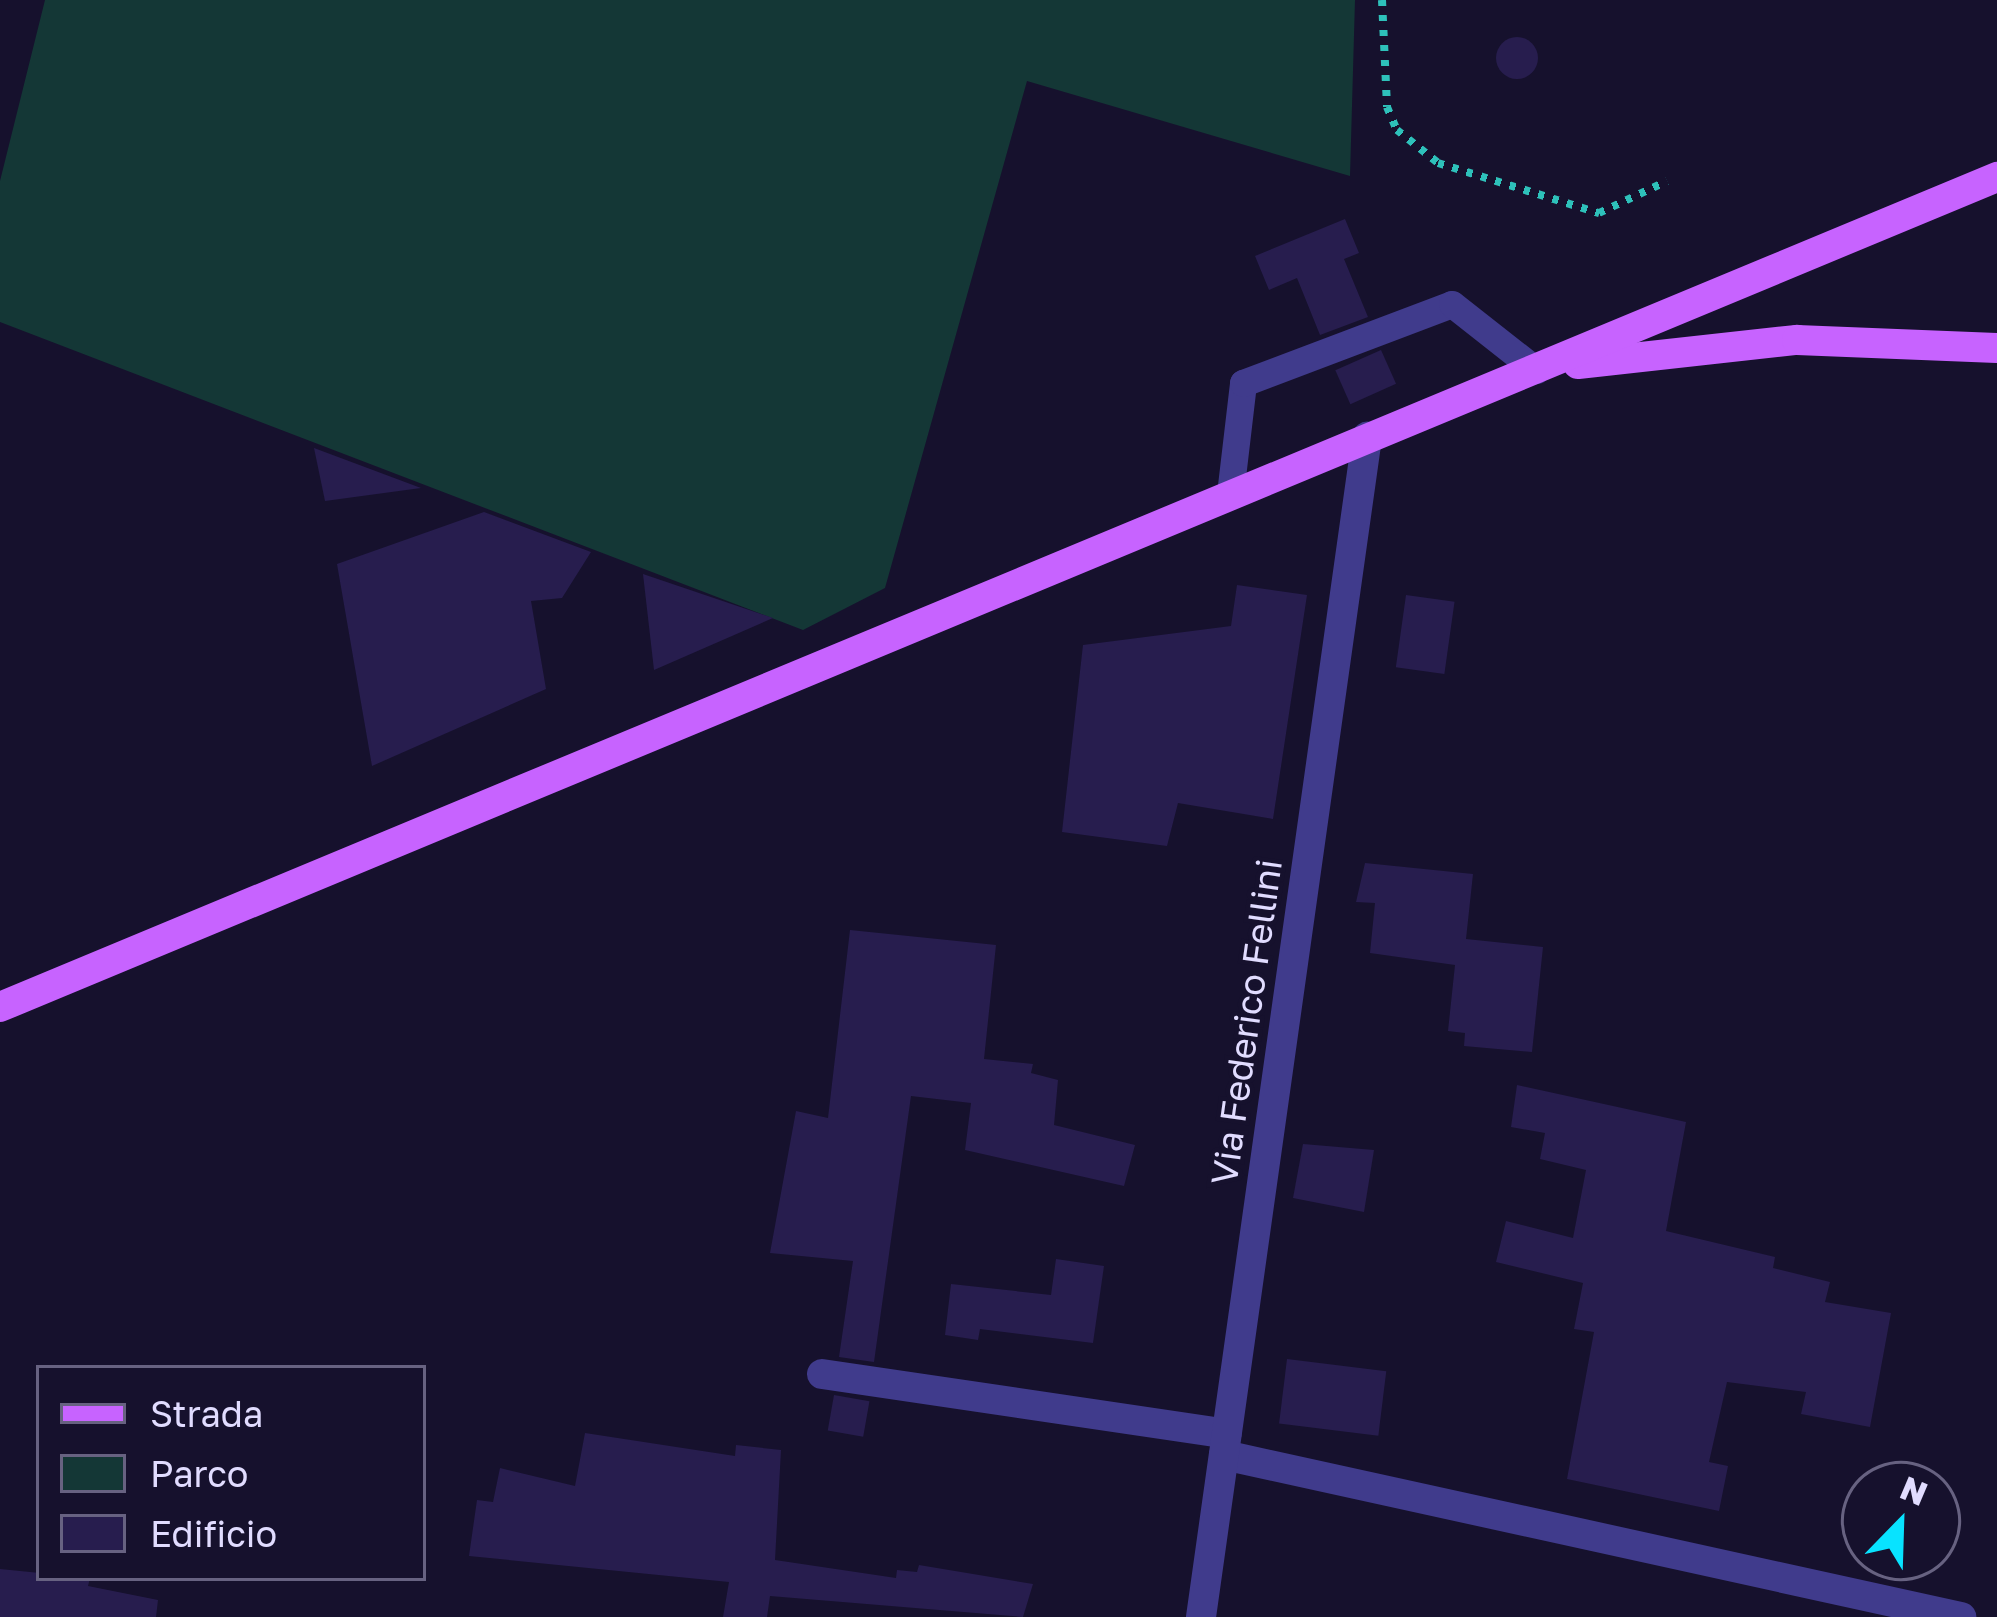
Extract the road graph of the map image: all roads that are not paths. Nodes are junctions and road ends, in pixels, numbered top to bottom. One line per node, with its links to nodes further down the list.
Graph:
1 (1993, 174): 3 (main road)
2 (1997, 348): 3 (main road)
3 (1536, 370): 4 (main road); 5 (lane)
4 (1367, 437): 5 (main road); 8 (street, Via Federico Fellini)
5 (1231, 494): 6 (main road)
6 (0, 1006)
7 (822, 1374): 8 (street)
8 (1226, 1444): 9 (street, Via Federico Fellini); 10 (street)
9 (1202, 1617)
10 (1961, 1617)

